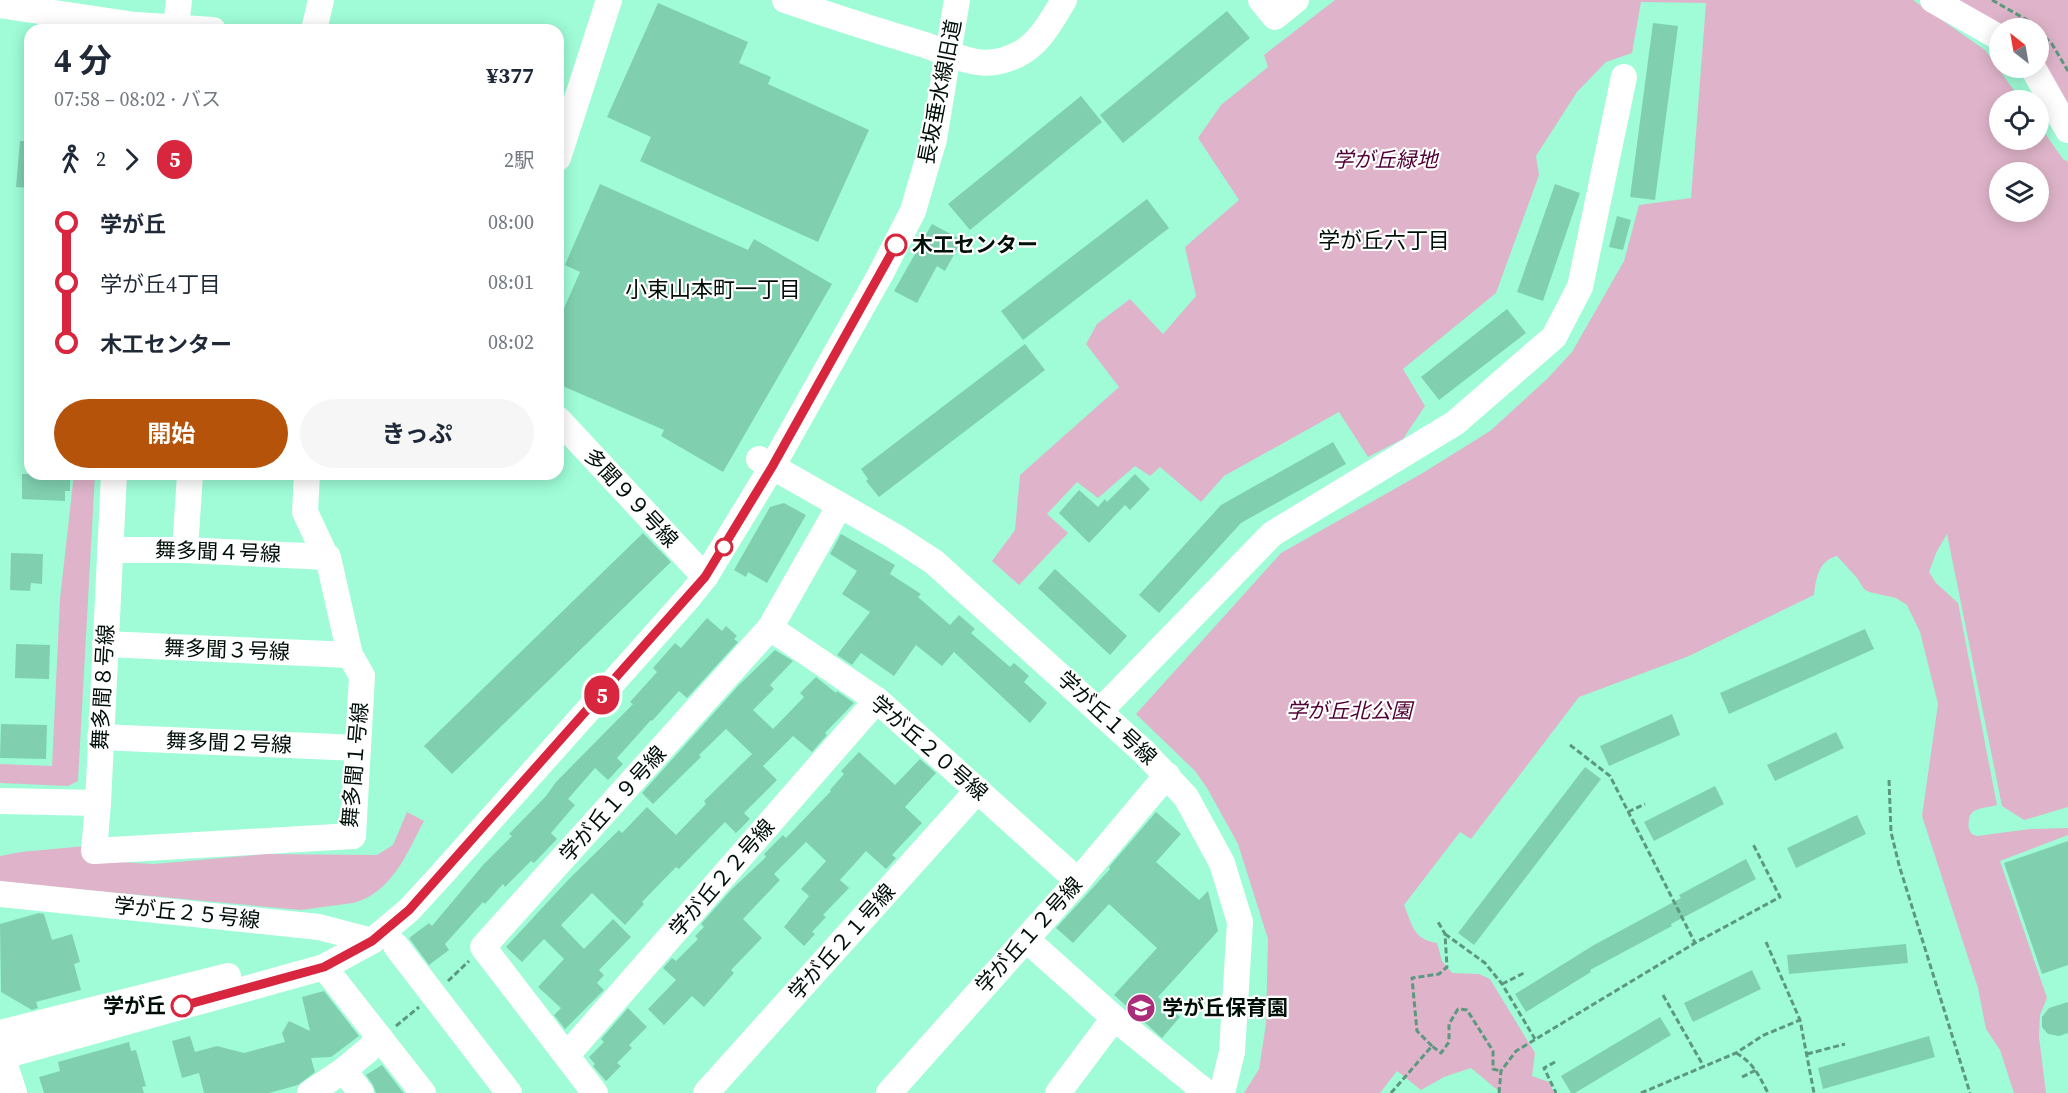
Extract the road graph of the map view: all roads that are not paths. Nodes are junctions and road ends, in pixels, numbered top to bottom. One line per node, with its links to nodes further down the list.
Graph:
1 (179, 0): 14 (street)
2 (321, 0): 15 (street)
3 (609, 0): 21 (street)
4 (784, 0): 17 (street)
5 (941, 0): 17 (street, 長坂垂水線旧道)
6 (957, 0): 17 (street, 長坂垂水線旧道)
7 (1064, 0): 17 (street)
8 (1261, 0): 9 (street)
9 (1296, 0)
10 (1934, 0): 16 (street)
11 (0, 5): 12 (street)
12 (87, 9): 13 (street)
13 (127, 24)
14 (176, 24)
15 (315, 24)
16 (1989, 32)
17 (940, 52): 23 (street, 長坂垂水線旧道)
18 (1624, 77): 36 (street)
19 (2039, 78): 20 (street)
20 (2068, 130)
21 (564, 139)
22 (564, 425): 31 (street, 多聞９９号線)
23 (765, 463): 27 (street, 学が丘１号線); 31 (street, 長坂垂水線旧道)
24 (114, 480): 28 (street, 舞多聞８号線)
25 (190, 480): 29 (street)
26 (307, 480): 30 (street, 舞多聞１号線)
27 (840, 505): 32 (street, 学が丘１９号線); 36 (street, 学が丘１号線)
28 (110, 550): 29 (street, 舞多聞４号線); 33 (street, 舞多聞８号線)
29 (186, 550): 30 (street, 舞多聞４号線)
30 (326, 556): 34 (street, 舞多聞１号線)
31 (699, 571): 45 (street, 長坂垂水線旧道)
32 (770, 628): 35 (street, 学が丘２０号線); 52 (street, 学が丘１９号線)
33 (105, 644): 34 (street, 舞多聞３号線); 37 (street, 舞多聞８号線)
34 (350, 655): 38 (street, 舞多聞１号線)
35 (877, 700): 40 (street, 学が丘２０号線); 52 (street, 学が丘２２号線)
36 (1100, 711): 39 (street, 学が丘１号線)
37 (100, 737): 38 (street, 舞多聞２号線); 42 (street, 舞多聞８号線)
38 (358, 748): 42 (street, 舞多聞１号線)
39 (1167, 774): 43 (street, 学が丘１２号線); 64 (street, 学が丘１号線)
40 (978, 790): 43 (street, 学が丘２０号線); 60 (street, 学が丘２１号線)
41 (0, 801): 42 (street)
42 (98, 803)
43 (1078, 881): 46 (street, 学が丘１２号線)
44 (0, 894): 45 (street, 学が丘２５号線)
45 (361, 938): 48 (street, 長坂垂水線旧道); 51 (street, 長坂垂水線旧道)
46 (1026, 939): 49 (street); 61 (street, 学が丘１２号線)
47 (396, 946): 58 (street)
48 (324, 967): 50 (street); 51 (street, 長坂垂水線旧道)
49 (1114, 1018): 62 (street); 63 (street)
50 (381, 1039): 53 (street); 57 (street)
51 (1, 1049): 54 (street)
52 (567, 1055): 59 (street, 学が丘１９号線)
53 (344, 1070): 55 (street); 56 (street)
54 (14, 1093)
55 (310, 1093)
56 (361, 1093)
57 (423, 1093)
58 (509, 1093)
59 (595, 1093)
60 (706, 1093)
61 (889, 1093)
62 (1058, 1093)
63 (1207, 1093)
64 (1222, 1093)

